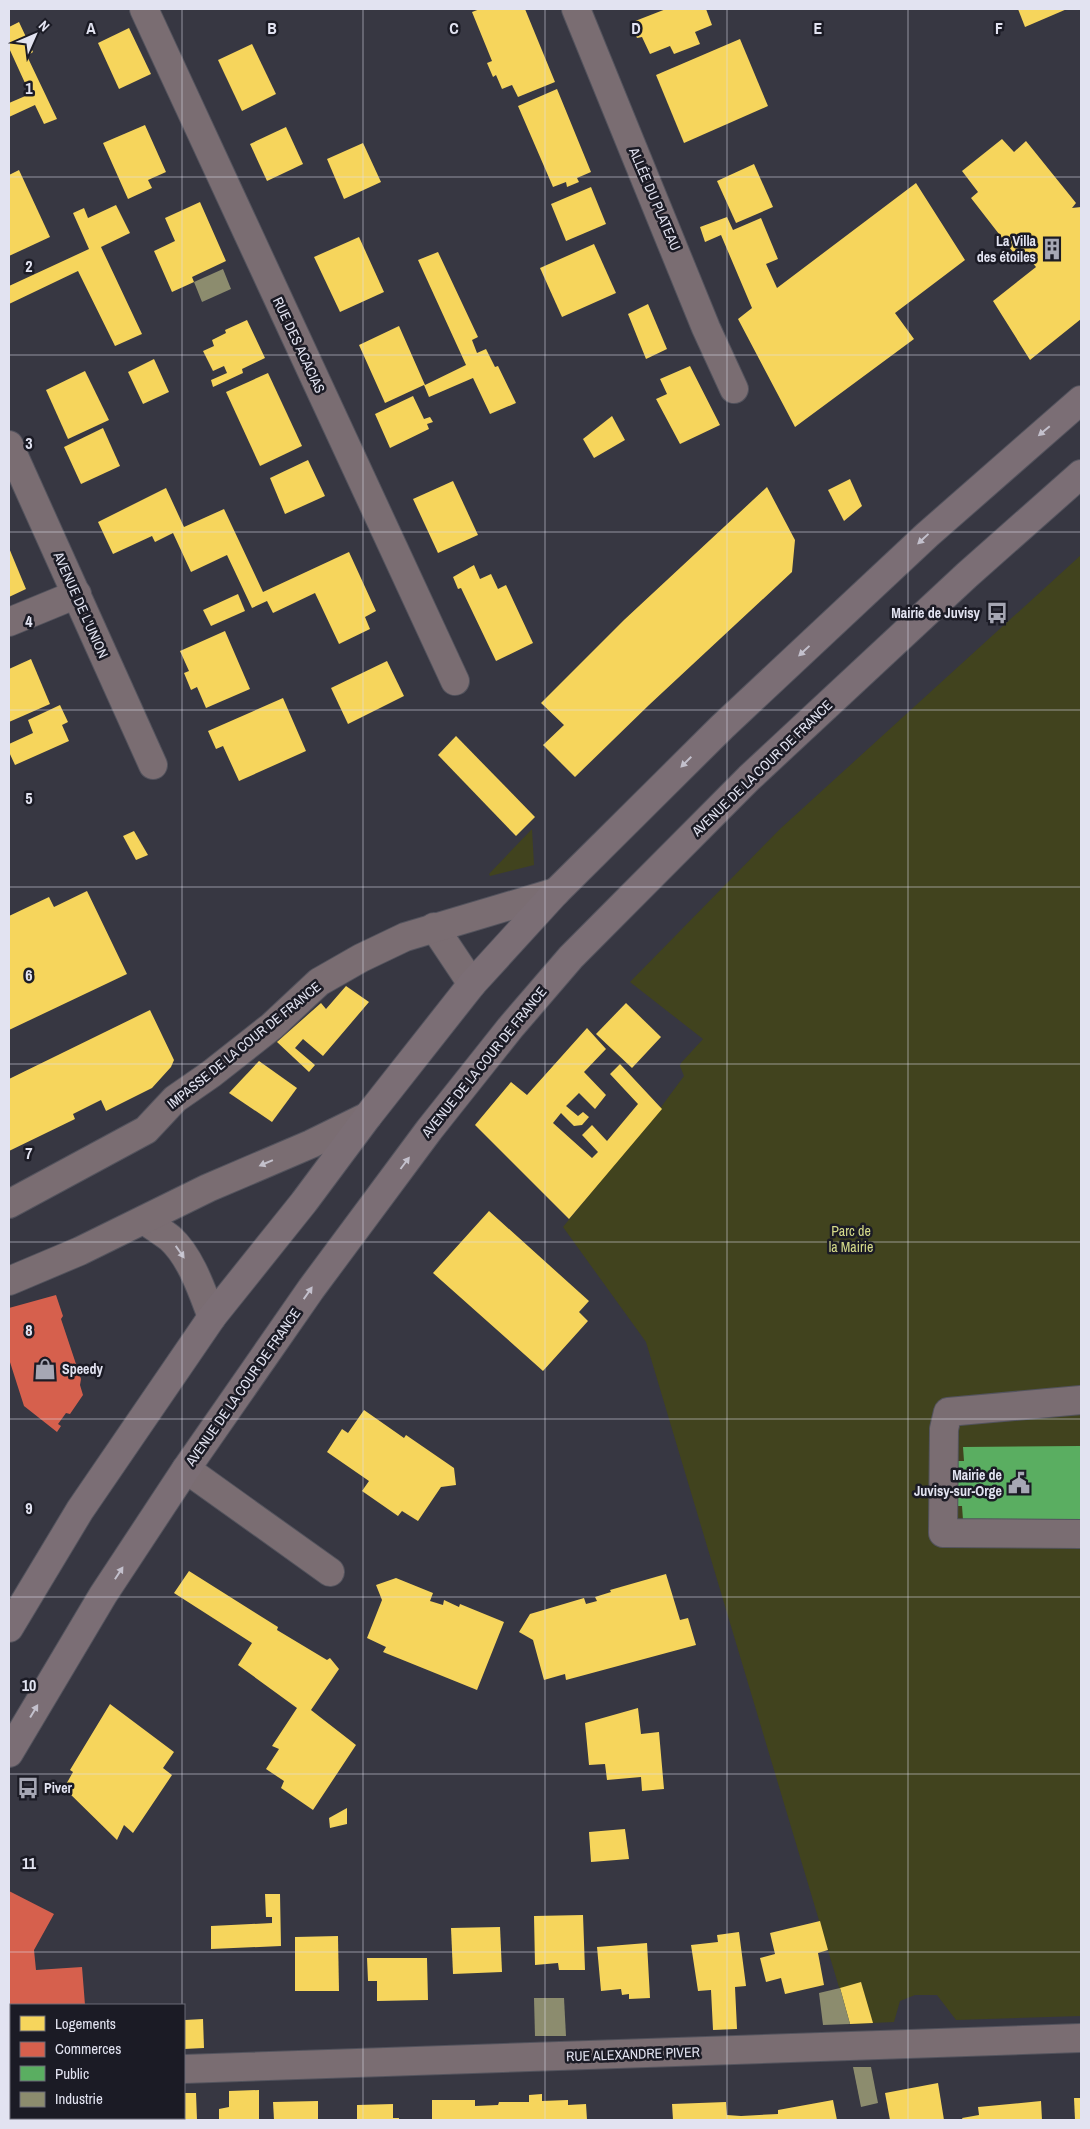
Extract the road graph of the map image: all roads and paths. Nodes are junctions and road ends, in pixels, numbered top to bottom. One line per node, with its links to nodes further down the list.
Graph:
1 (144, 9): 9 (street, RUE DES ACACIAS)
2 (576, 9): 3 (street, ALLÉE DU PLATEAU)
3 (734, 389)
4 (1081, 400): 11 (main road, one-way to 11)
5 (9, 445): 7 (street, AVENUE DE L'UNION)
6 (1081, 474): 20 (main road, AVENUE DE LA COUR DE FRANCE, one-way to 6)
7 (77, 594): 8 (street); 10 (street, AVENUE DE L'UNION)
8 (9, 622)
9 (455, 681)
10 (153, 765)
11 (556, 892): 12 (street, IMPASSE DE LA COUR DE FRANCE); 13 (main road)
12 (434, 928): 13 (street); 15 (street, IMPASSE DE LA COUR DE FRANCE)
13 (472, 984): 14 (main road)
14 (368, 1116): 16 (street, one-way to 16); 18 (main road)
15 (9, 1204)
16 (144, 1220): 17 (street); 18 (street, one-way to 18)
17 (9, 1281)
18 (212, 1316): 23 (main road)
19 (1081, 1400): 21 (street)
20 (186, 1469): 22 (street); 24 (main road, AVENUE DE LA COUR DE FRANCE, one-way to 20)
21 (1081, 1534)
22 (330, 1572)
23 (9, 1628)
24 (9, 1753)
25 (1081, 2038): 26 (street, RUE ALEXANDRE PIVER)
26 (185, 2069)

